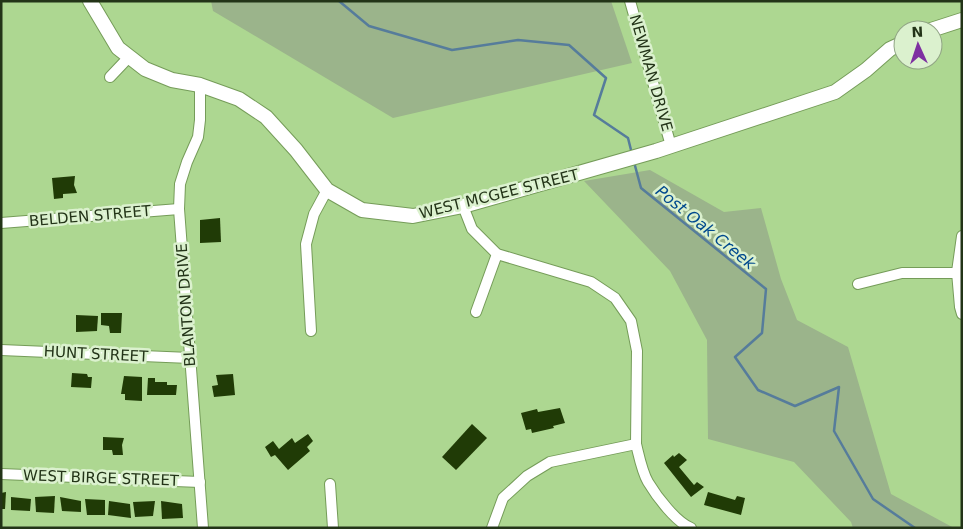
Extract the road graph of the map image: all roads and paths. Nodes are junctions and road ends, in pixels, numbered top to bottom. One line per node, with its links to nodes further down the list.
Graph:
1 (90, 1): 6 (street, WEST MCGEE STREET)
2 (632, 2): 9 (street, NEWMAN DRIVE)
3 (962, 20): 4 (street)
4 (943, 26)
5 (893, 48): 9 (street, WEST MCGEE STREET)
6 (129, 57): 7 (street); 8 (street, WEST MCGEE STREET)
7 (110, 77)
8 (200, 85): 10 (street, WEST MCGEE STREET); 12 (street, BLANTON DRIVE)
9 (672, 146): 11 (street, WEST MCGEE STREET)
10 (327, 190): 11 (street, WEST MCGEE STREET); 20 (street)
11 (463, 206): 15 (street)
12 (179, 209): 13 (street, BELDEN STREET); 22 (street, BLANTON DRIVE)
13 (1, 223)
14 (962, 236): 16 (street)
15 (498, 254): 18 (street); 23 (street)
16 (959, 272): 17 (street); 19 (street)
17 (858, 284)
18 (476, 312)
19 (962, 314)
20 (311, 331)
21 (1, 350): 22 (street, HUNT STREET)
22 (190, 358): 25 (street, BLANTON DRIVE)
23 (636, 444): 27 (street); 30 (street)
24 (1, 474): 25 (street, WEST BIRGE STREET)
25 (200, 482): 28 (street, BLANTON DRIVE)
26 (330, 484): 29 (street)
27 (686, 527)
28 (203, 528)
29 (333, 528)
30 (492, 528)

